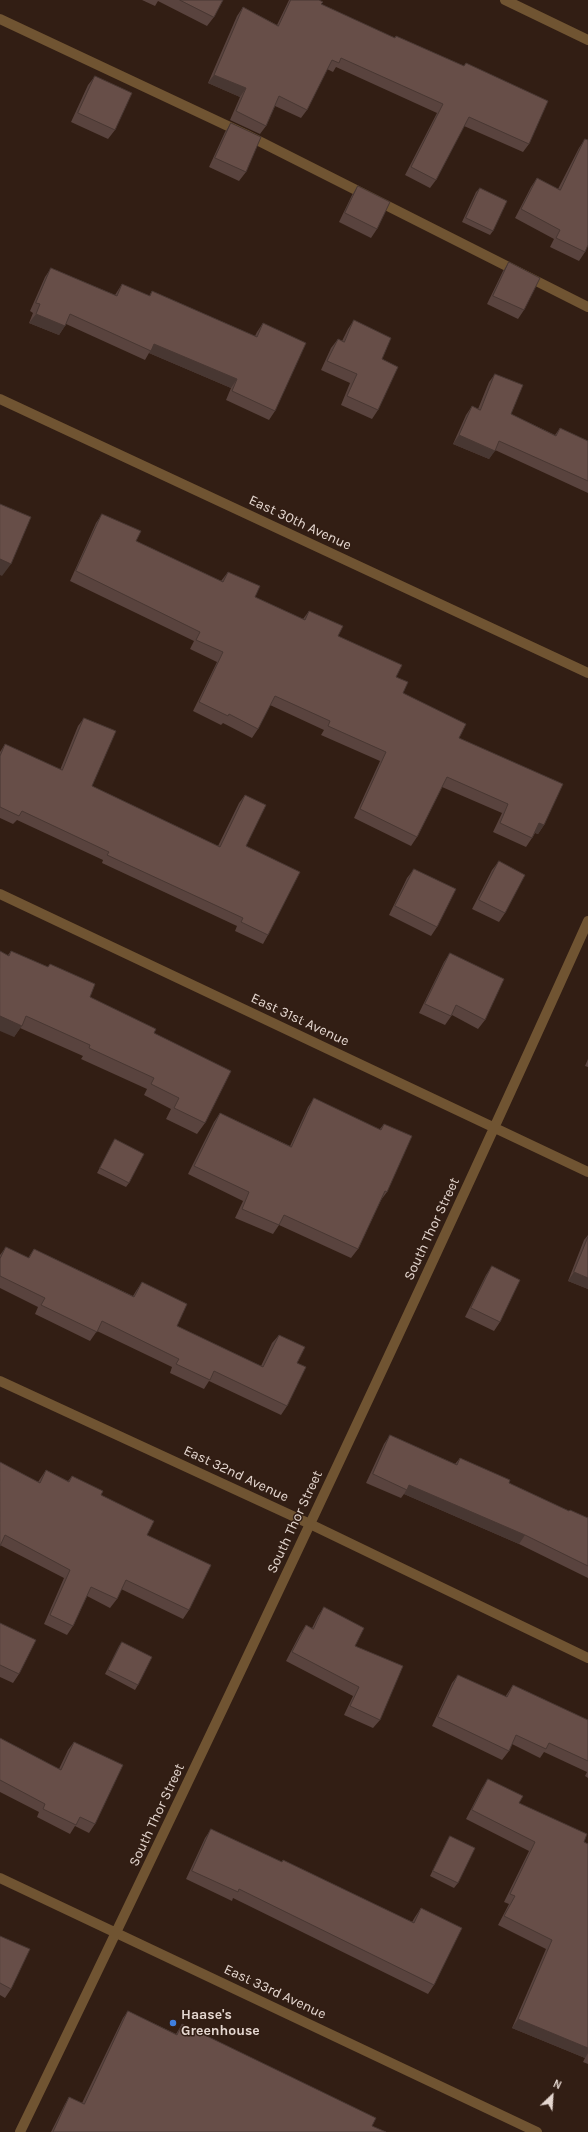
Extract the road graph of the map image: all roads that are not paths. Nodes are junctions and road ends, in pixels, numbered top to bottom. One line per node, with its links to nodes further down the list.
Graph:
1 (505, 0): 3 (street)
2 (0, 19): 4 (street)
3 (588, 40)
4 (588, 307)
5 (0, 399): 6 (street, East 30th Avenue)
6 (588, 673)
7 (0, 894): 9 (street, East 31st Avenue)
8 (588, 921): 9 (street, South Thor Street)
9 (495, 1128): 10 (street, East 31st Avenue); 12 (street, South Thor Street)
10 (588, 1172)
11 (0, 1381): 12 (street, East 32nd Avenue)
12 (310, 1524): 13 (street, East 32nd Avenue); 15 (street, South Thor Street)
13 (588, 1658)
14 (0, 1878): 15 (street, East 33rd Avenue)
15 (116, 1933): 16 (street, South Thor Street); 17 (street, East 33rd Avenue)
16 (20, 2132)
17 (537, 2132)

